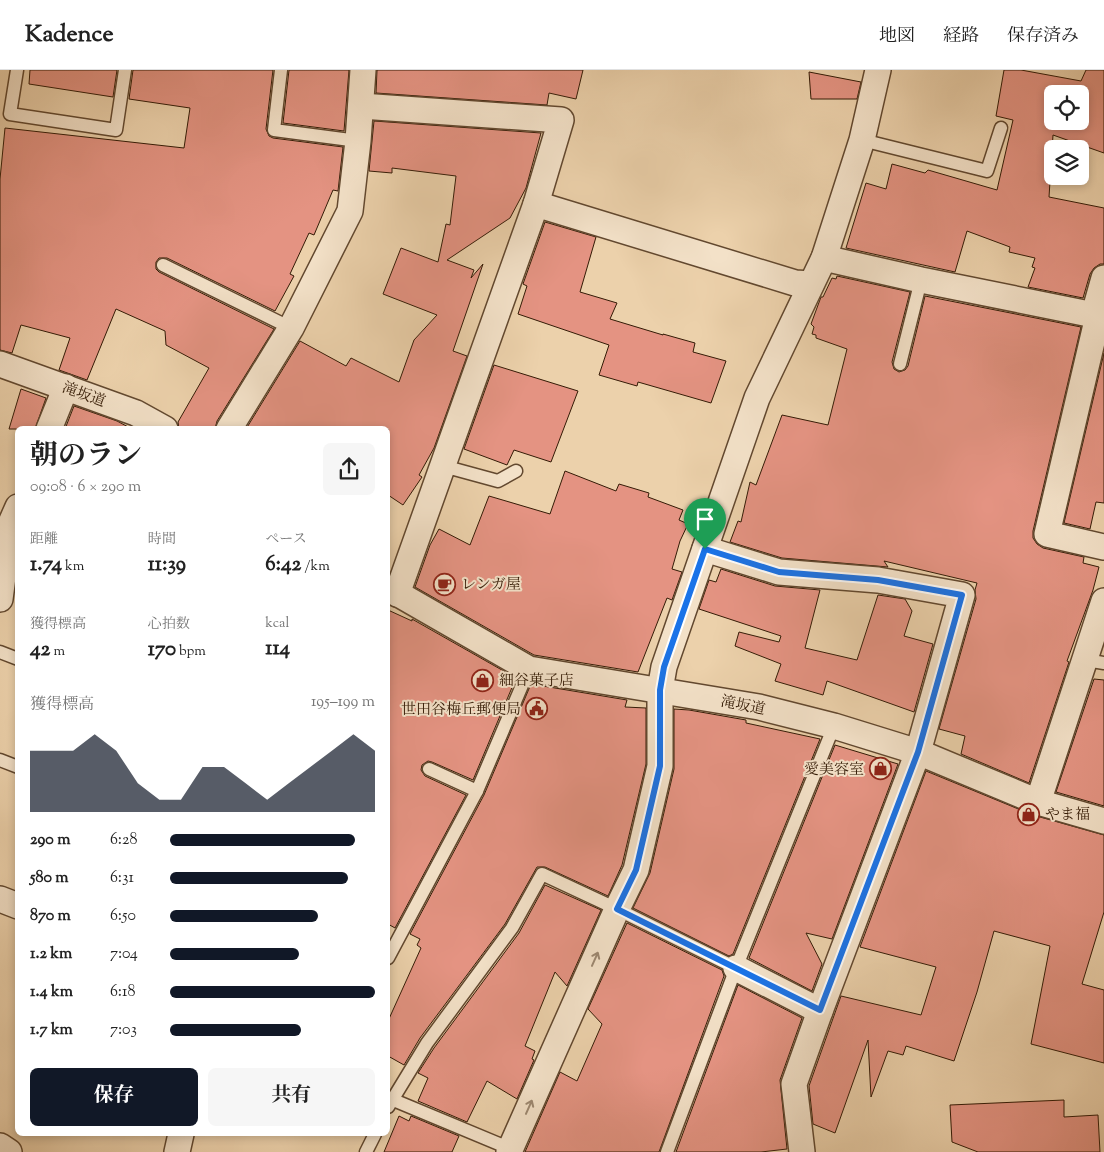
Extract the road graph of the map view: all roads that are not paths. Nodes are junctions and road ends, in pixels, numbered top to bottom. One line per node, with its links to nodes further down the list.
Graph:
1 (16, 70): 2 (lane)
2 (125, 70)
3 (281, 70): 9 (lane)
4 (363, 70): 6 (street)
5 (878, 70): 8 (street)
6 (361, 106): 9 (street); 10 (street)
7 (1000, 128): 8 (lane)
8 (862, 140): 11 (street)
9 (358, 141): 17 (street)
10 (536, 204): 15 (street); 24 (street)
11 (824, 258): 14 (street); 15 (street)
12 (163, 265): 17 (lane)
13 (1104, 278): 16 (street)
14 (921, 280): 16 (street); 19 (lane)
15 (811, 284): 28 (street)
16 (1101, 317): 27 (street)
17 (290, 328): 23 (street)
18 (0, 364): 20 (street, 滝坂道)
19 (900, 364)
20 (66, 387): 21 (street); 22 (street, 滝坂道)
21 (50, 426)
22 (160, 426)
23 (231, 426)
24 (443, 466): 25 (lane); 29 (street)
25 (516, 471)
26 (15, 514): 30 (street)
27 (1104, 547)
28 (705, 549): 36 (street); 38 (street)
29 (392, 591): 35 (street, 滝坂道)
30 (0, 600)
31 (1104, 602): 34 (street)
32 (0, 652): 33 (lane)
33 (15, 658)
34 (1095, 661): 43 (street)
35 (529, 669): 36 (street, 滝坂道); 42 (lane)
36 (660, 690): 37 (street, 滝坂道); 47 (street)
37 (834, 726): 38 (street, 滝坂道); 49 (lane)
38 (918, 752): 43 (street, 滝坂道); 50 (street)
39 (0, 760): 40 (lane)
40 (15, 765)
41 (429, 769): 42 (lane)
42 (477, 791): 48 (lane)
43 (1038, 802): 44 (street, 滝坂道)
44 (1104, 821)
45 (0, 899): 46 (street)
46 (15, 905)
47 (617, 909): 49 (lane); 51 (lane); 56 (street, one-way to 47)
48 (390, 954)
49 (736, 968): 50 (street); 60 (lane)
50 (820, 1010): 61 (street)
51 (390, 1101)
52 (390, 1103): 56 (lane)
53 (181, 1136): 58 (street)
54 (374, 1136): 59 (lane)
55 (0, 1146): 57 (street)
56 (510, 1151)
57 (9, 1152)
58 (177, 1152)
59 (366, 1152)
60 (667, 1152)
61 (802, 1152)

